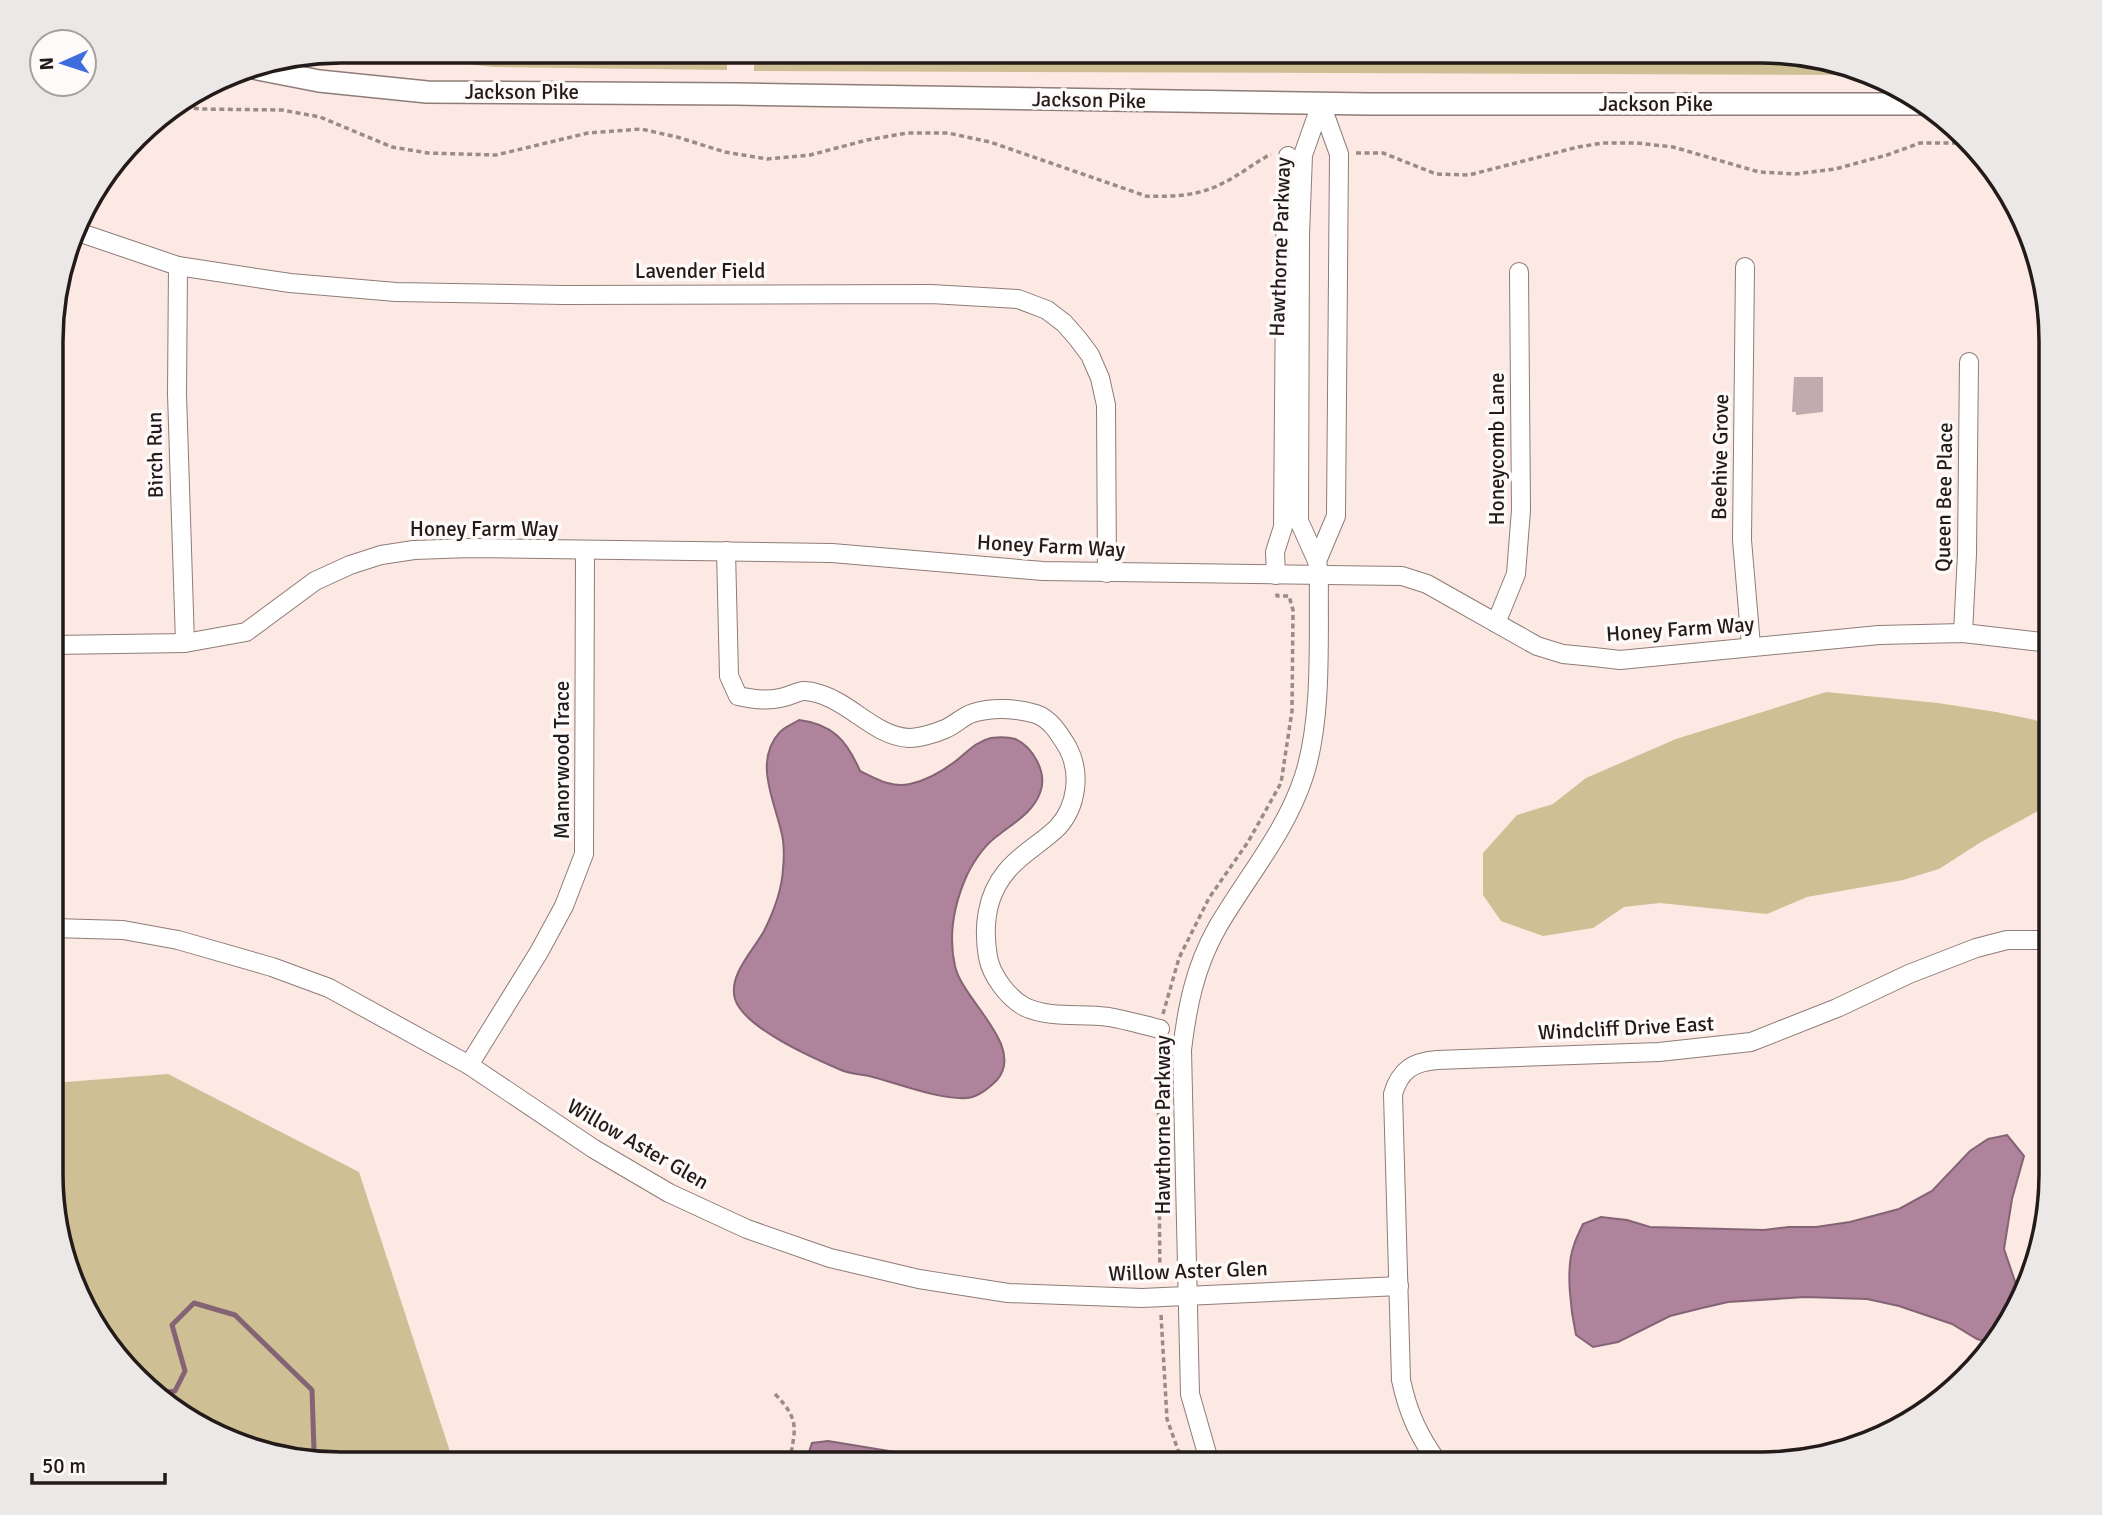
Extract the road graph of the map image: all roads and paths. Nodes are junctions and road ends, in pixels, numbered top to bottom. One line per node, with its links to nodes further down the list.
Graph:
1 (271, 72): 2 (main road, Jackson Pike)
2 (1321, 104): 3 (main road, Jackson Pike); 6 (street, Hawthorne Parkway); 15 (street, Hawthorne Parkway)
3 (1906, 104)
4 (190, 108): 7 (path)
5 (1957, 143): 6 (path)
6 (1339, 153): 15 (street, Hawthorne Parkway)
7 (1289, 156): 17 (street)
8 (84, 234): 9 (street, Lavender Field)
9 (178, 267): 16 (street, Lavender Field); 21 (street, Birch Run)
10 (1745, 267): 23 (street, Beehive Grove)
11 (1518, 272): 18 (street, Honeycomb Lane)
12 (1969, 362): 19 (street, Queen Bee Place)
13 (585, 551): 14 (street, Honey Farm Way); 21 (street, Honey Farm Way); 27 (street, Manorwood Trace)
14 (726, 551): 16 (street, Honey Farm Way); 26 (street)
15 (1318, 568): 17 (street, Honey Farm Way); 18 (street, Honey Farm Way); 29 (street, Hawthorne Parkway)
16 (1107, 573): 17 (street, Honey Farm Way)
17 (1276, 575)
18 (1496, 623): 23 (street, Honey Farm Way)
19 (1962, 633): 20 (street, Honey Farm Way); 23 (street, Honey Farm Way)
20 (2039, 642)
21 (185, 643): 22 (street, Honey Farm Way)
22 (63, 645)
23 (1751, 646)
24 (63, 929): 27 (street, Willow Aster Glen)
25 (2039, 940): 28 (street, Windcliff Drive East)
26 (1160, 1029)
27 (469, 1065): 29 (street, Willow Aster Glen)
28 (1399, 1286): 29 (street, Willow Aster Glen); 33 (street)
29 (1189, 1295): 32 (street, Hawthorne Parkway)
30 (775, 1394): 31 (path)
31 (791, 1452)
32 (1207, 1452)
33 (1431, 1452)

